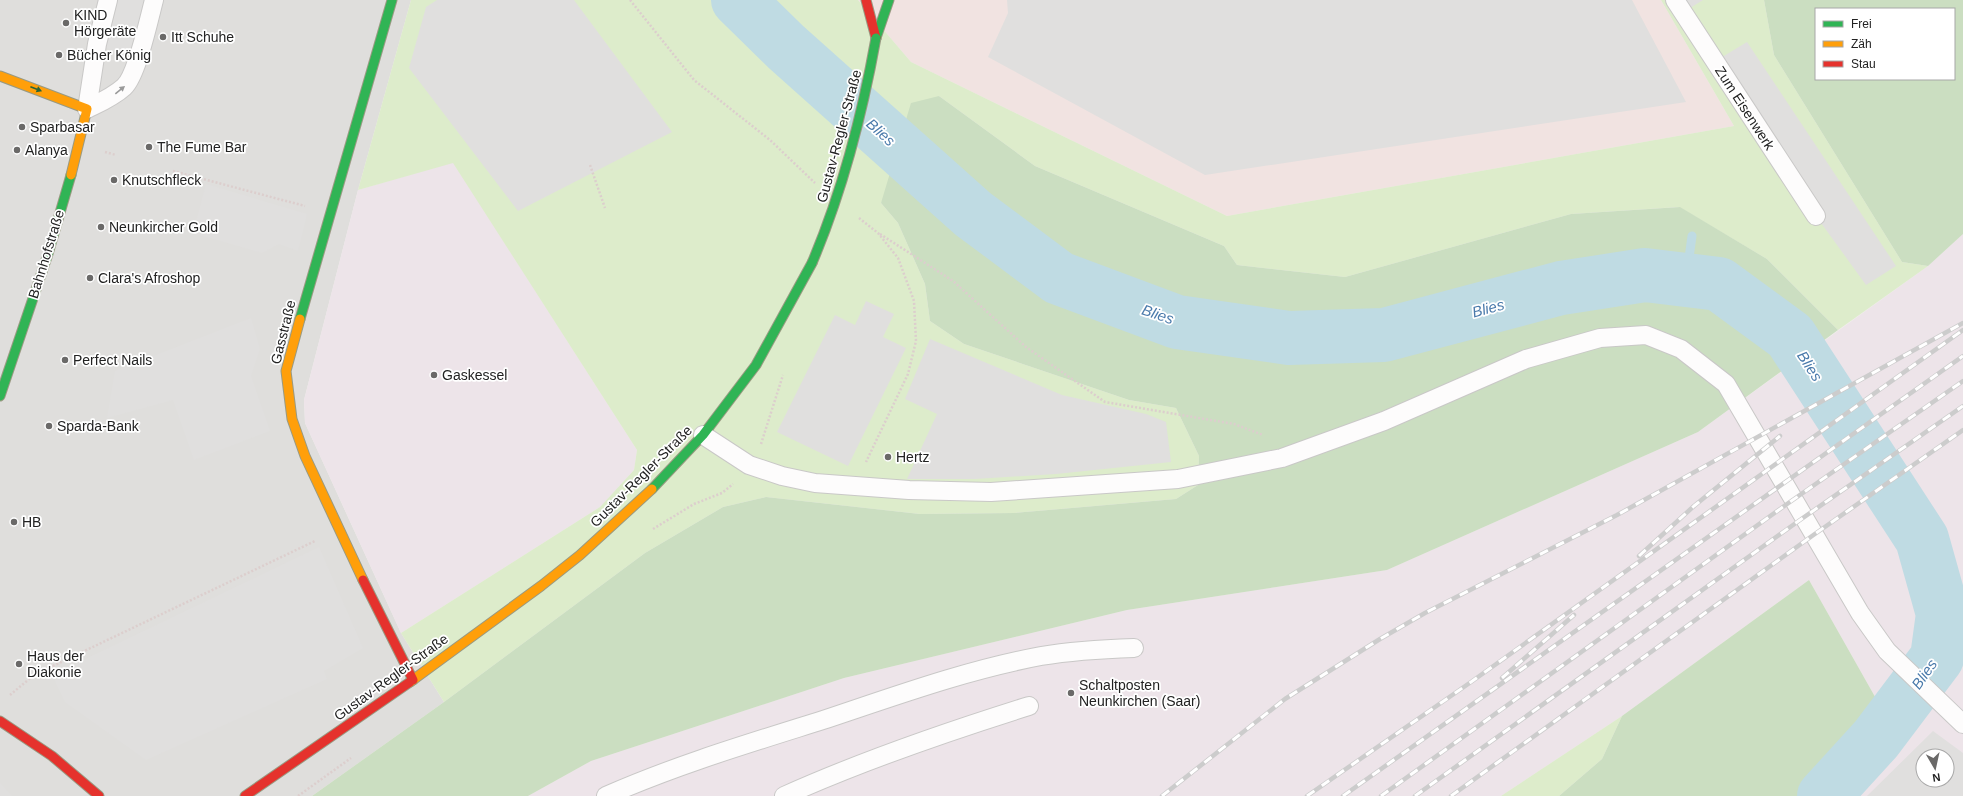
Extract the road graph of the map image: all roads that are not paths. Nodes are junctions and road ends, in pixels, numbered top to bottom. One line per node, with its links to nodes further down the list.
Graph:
1 (108, 0): 9 (lane, Bahnhofstraße)
2 (154, 0): 9 (lane, one-way to 2)
3 (392, 0): 14 (street, Gasstraße)
4 (866, 0): 7 (street, Gustav-Regler-Straße)
5 (888, 0): 7 (street, Gustav-Regler-Straße)
6 (1675, 0): 10 (lane, Zum Eisenwerk)
7 (876, 38): 12 (street, Gustav-Regler-Straße, bridge)
8 (0, 76): 9 (street, one-way to 9)
9 (87, 110): 11 (street, Bahnhofstraße)
10 (1816, 216)
11 (0, 396)
12 (703, 435): 14 (street, Gustav-Regler-Straße); 16 (lane)
13 (1134, 648): 20 (lane)
14 (413, 680): 19 (street, Gustav-Regler-Straße)
15 (1029, 706): 21 (lane)
16 (1959, 720)
17 (0, 721): 18 (street)
18 (99, 796)
19 (245, 796)
20 (606, 796)
21 (784, 796)

